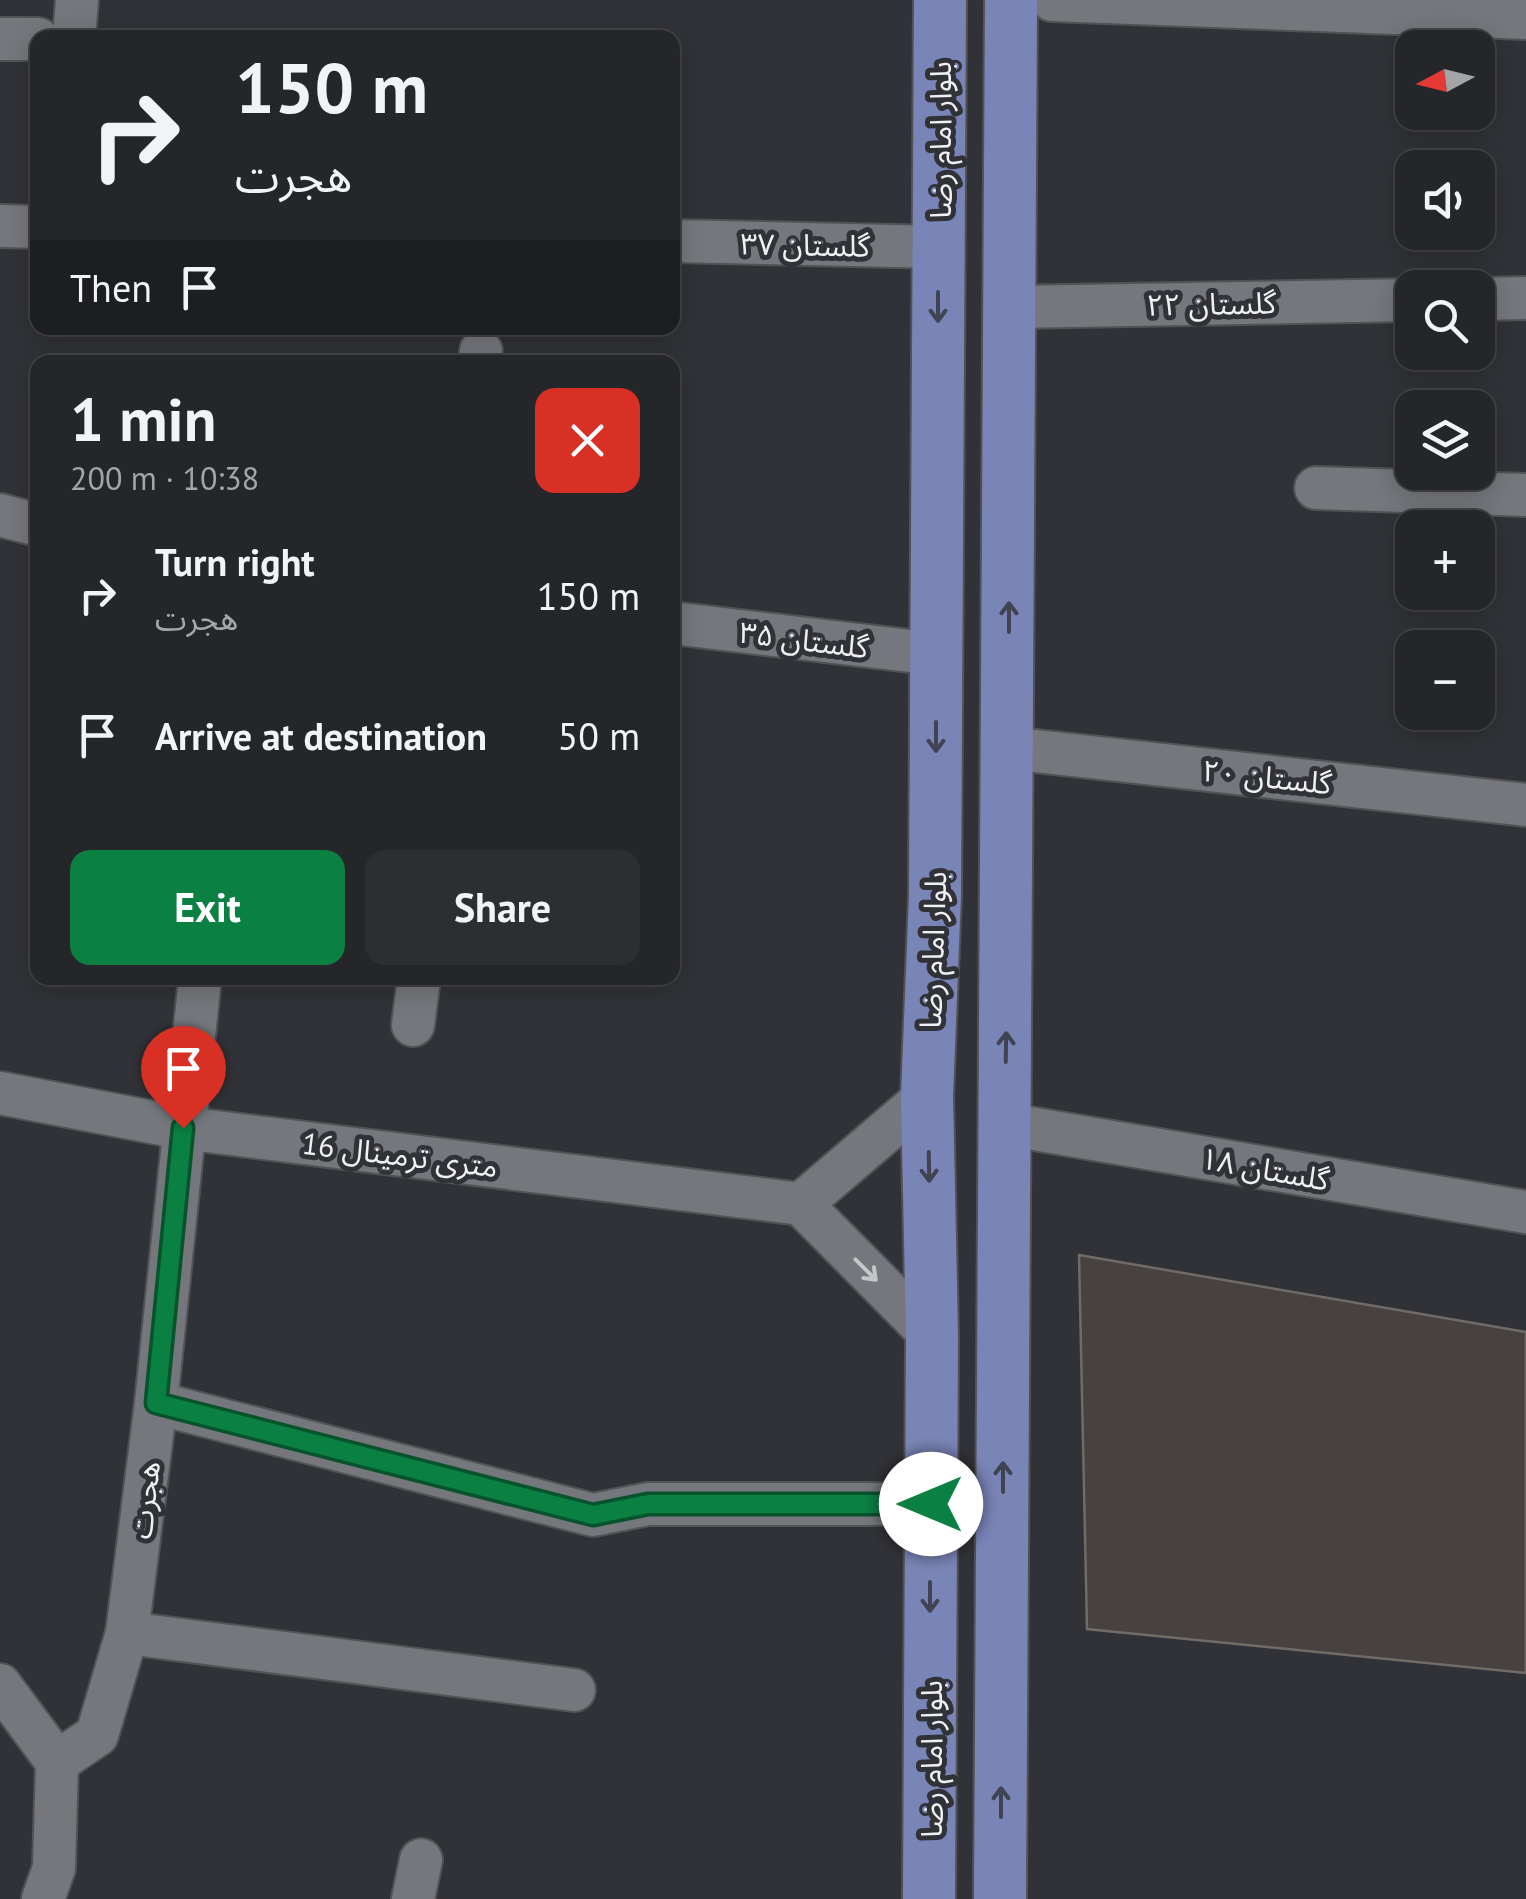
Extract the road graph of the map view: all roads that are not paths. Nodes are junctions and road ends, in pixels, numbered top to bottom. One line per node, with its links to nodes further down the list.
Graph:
1 (76, 0): 8 (street)
2 (940, 0): 14 (main road, بلوار امام رضا)
3 (1011, 0): 18 (main road)
4 (1052, 0): 5 (street)
5 (1186, 2): 6 (street)
6 (1421, 7): 7 (street)
7 (1526, 18)
8 (74, 30)
9 (30, 39): 10 (street)
10 (0, 40)
11 (0, 226): 12 (street)
12 (30, 227)
13 (680, 241): 14 (street, گلستان ۳۷)
14 (938, 247): 24 (main road, بلوار امام رضا, one-way to 24)
15 (1526, 298): 16 (street)
16 (1495, 299)
17 (1395, 300): 18 (street, گلستان ۲۲)
18 (1010, 307): 25 (main road, one-way to 18)
19 (1316, 488): 20 (street)
20 (1526, 496)
21 (0, 516): 22 (street)
22 (30, 522)
23 (680, 624): 24 (street, گلستان ۳۵)
24 (936, 654): 31 (main road, بلوار امام رضا, one-way to 31)
25 (1009, 748): 26 (street, گلستان ۲۰); 32 (main road, one-way to 25)
26 (1526, 805)
27 (199, 985): 33 (street, هجرت)
28 (418, 985): 29 (street)
29 (413, 1025)
30 (0, 1093): 33 (street, 16 متری ترمینال)
31 (928, 1096): 34 (street); 36 (main road, بلوار امام رضا, one-way to 36)
32 (1005, 1124): 35 (street, گلستان ۱۸); 45 (main road, one-way to 32)
33 (183, 1128): 34 (street, 16 متری ترمینال); 37 (street, هجرت)
34 (801, 1204): 36 (street, one-way to 36)
35 (1526, 1212)
36 (932, 1336): 38 (main road, بلوار امام رضا)
37 (156, 1403): 38 (street); 39 (street, هجرت)
38 (931, 1504): 44 (main road, بلوار امام رضا, one-way to 44)
39 (126, 1632): 41 (street); 42 (street, هجرت)
40 (0, 1684): 42 (street)
41 (574, 1690)
42 (57, 1762): 43 (street)
43 (43, 1899)
44 (929, 1899)
45 (1000, 1899)

